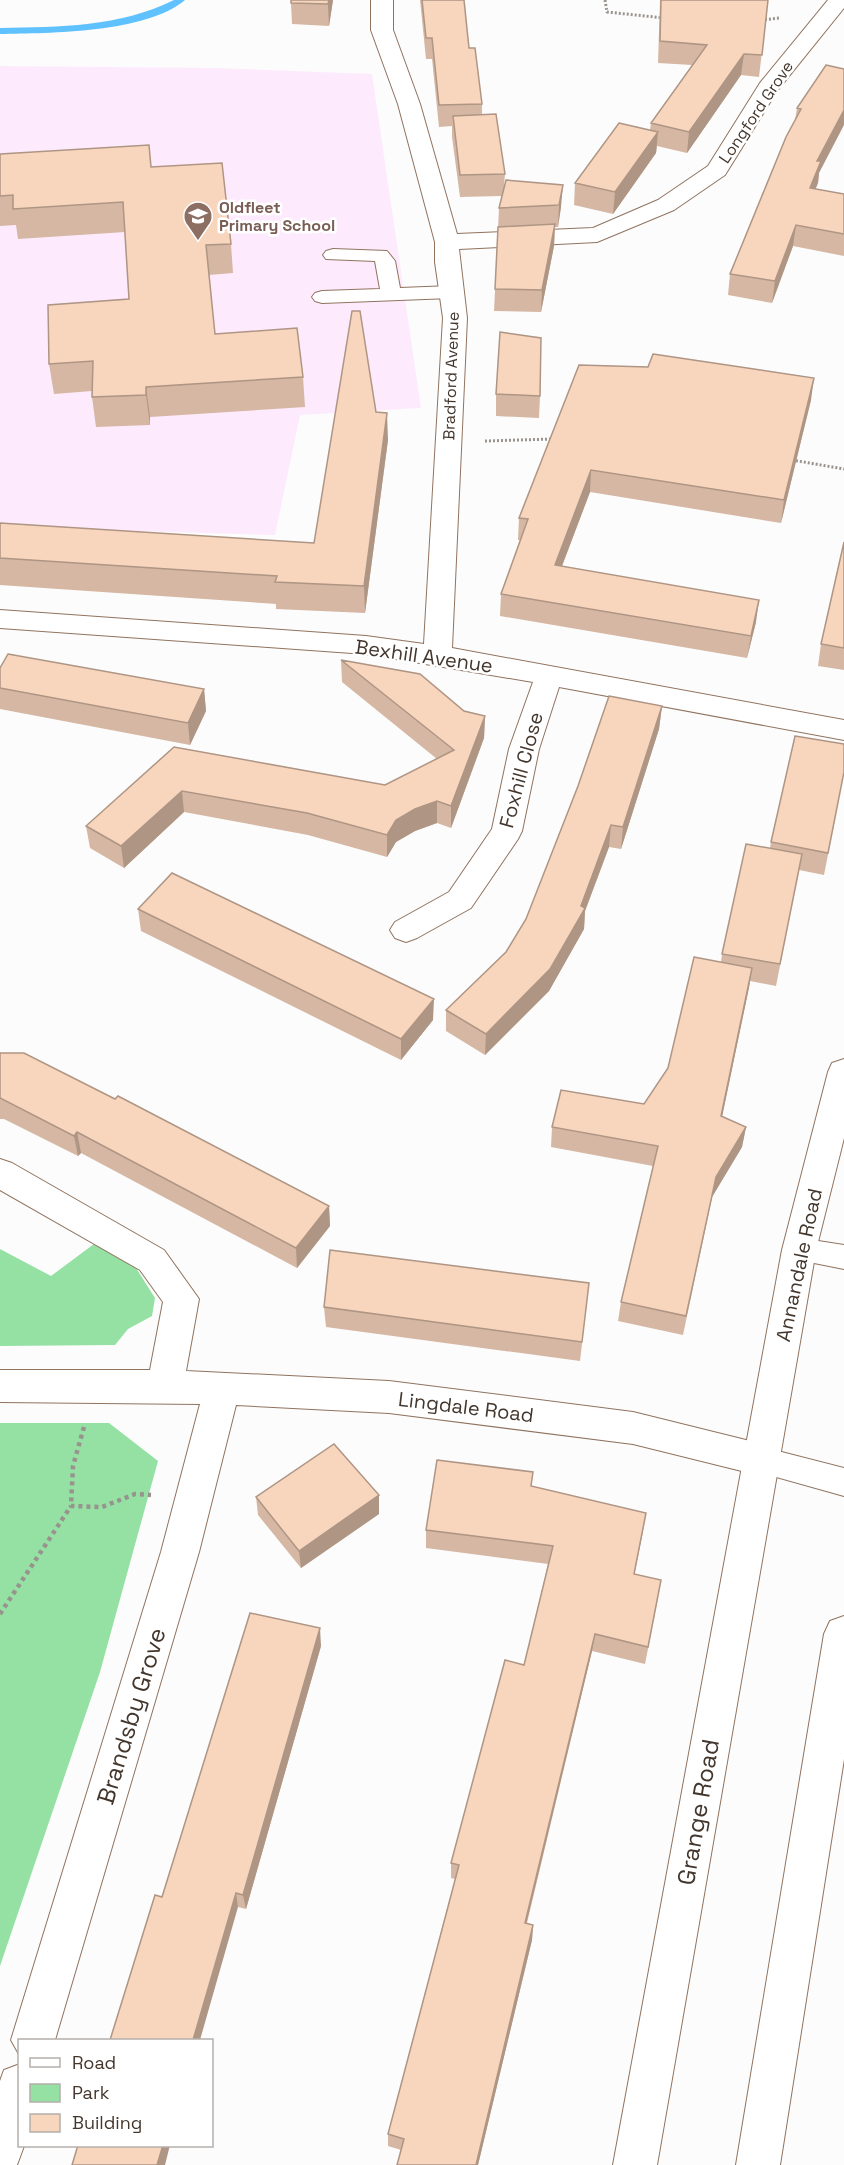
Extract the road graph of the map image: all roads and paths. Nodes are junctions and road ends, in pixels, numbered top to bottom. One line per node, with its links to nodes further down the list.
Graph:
1 (382, 0): 5 (street, Bradford Avenue)
2 (605, 0): 4 (path)
3 (836, 13): 5 (street, Longford Grove)
4 (664, 18)
5 (447, 242): 7 (street, Bradford Avenue)
6 (333, 255): 8 (lane)
7 (451, 292): 8 (lane); 11 (street, Bradford Avenue)
8 (391, 295): 9 (lane)
9 (322, 297)
10 (552, 439): 11 (path)
11 (449, 442): 15 (street, Bradford Avenue)
12 (788, 459): 13 (path)
13 (844, 469)
14 (0, 619): 15 (street, Bexhill Avenue)
15 (437, 655): 16 (street, Bexhill Avenue)
16 (549, 676): 17 (street, Bexhill Avenue); 18 (street, Foxhill Close)
17 (844, 730)
18 (406, 930)
19 (844, 1072): 21 (street, Annandale Road)
20 (0, 1173): 25 (street)
21 (799, 1250): 22 (lane); 27 (street, Annandale Road)
22 (844, 1257)
23 (0, 1386): 24 (street, Lingdale Road)
24 (93, 1386): 25 (street, Lingdale Road); 30 (path)
25 (165, 1386): 26 (street, Lingdale Road)
26 (222, 1390): 27 (street, Lingdale Road); 29 (street, Brandsby Grove)
27 (762, 1460): 28 (lane); 36 (street, Grange Road)
28 (844, 1482)
29 (194, 1499): 30 (path); 33 (street, Brandsby Grove)
30 (71, 1506): 31 (path)
31 (0, 1614)
32 (844, 1634): 37 (street)
33 (33, 2039)
34 (18, 2092): 35 (street)
35 (0, 2151)
36 (635, 2165)
37 (758, 2165)

